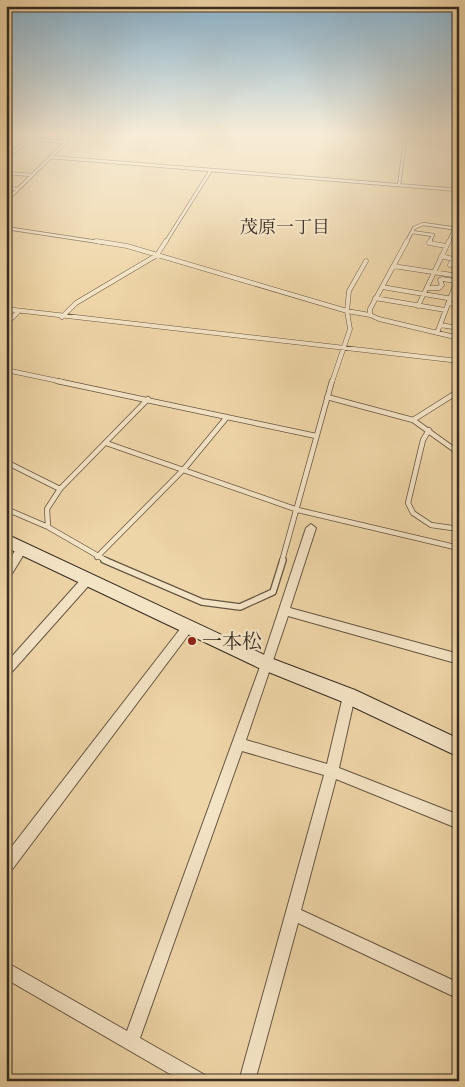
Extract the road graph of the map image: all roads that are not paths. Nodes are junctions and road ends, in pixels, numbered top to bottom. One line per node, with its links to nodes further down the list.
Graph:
1 (22, 185): 6 (lane)
2 (201, 185): 13 (lane)
3 (396, 185): 4 (lane)
4 (399, 185): 7 (lane)
5 (6, 188): 6 (lane)
6 (18, 189): 8 (lane)
7 (459, 190)
8 (6, 201)
9 (6, 228): 13 (lane)
10 (457, 228): 11 (lane); 12 (lane)
11 (412, 232): 12 (lane); 16 (lane)
12 (446, 246): 14 (lane)
13 (156, 255): 30 (lane); 34 (lane)
14 (441, 256): 17 (lane); 18 (lane)
15 (366, 261): 30 (lane)
16 (393, 266): 18 (lane); 21 (lane)
17 (459, 267)
18 (434, 272): 19 (lane); 22 (lane)
19 (459, 275): 20 (lane)
20 (456, 282): 22 (lane); 26 (lane)
21 (382, 288): 23 (lane); 24 (lane)
22 (427, 288): 23 (lane)
23 (424, 294): 26 (lane); 28 (lane)
24 (375, 298): 28 (lane); 33 (lane)
25 (459, 300): 26 (lane)
26 (449, 301): 27 (lane); 31 (lane)
27 (459, 305)
28 (418, 306): 31 (lane)
29 (6, 309): 32 (lane)
30 (347, 310): 33 (lane); 40 (lane)
31 (445, 310): 36 (lane)
32 (18, 312): 34 (lane); 35 (lane)
33 (370, 314): 38 (lane)
34 (62, 317): 40 (lane)
35 (6, 324)
36 (440, 325): 37 (lane); 38 (lane)
37 (459, 328)
38 (437, 333): 39 (lane)
39 (459, 338)
40 (344, 346): 41 (lane); 44 (lane)
41 (459, 361)
42 (6, 370): 45 (lane)
43 (459, 391): 47 (lane)
44 (327, 397): 47 (lane); 49 (lane)
45 (148, 399): 46 (lane); 50 (lane)
46 (226, 417): 49 (lane); 53 (lane)
47 (413, 420): 48 (lane)
48 (429, 430): 51 (lane); 59 (lane)
49 (316, 436): 56 (lane)
50 (106, 443): 53 (lane); 54 (lane)
51 (459, 452)
52 (6, 462): 54 (lane)
53 (184, 469): 56 (lane); 63 (lane)
54 (60, 489): 57 (lane)
55 (6, 510): 57 (lane)
56 (298, 510): 61 (lane); 63 (lane)
57 (48, 528): 63 (lane)
58 (311, 528): 66 (street)
59 (459, 529)
60 (6, 539): 62 (street)
61 (459, 548)
62 (22, 549): 64 (street); 65 (street)
63 (97, 557)
64 (6, 574)
65 (88, 580): 67 (street); 70 (street)
66 (284, 611): 68 (street); 69 (street)
67 (188, 627): 69 (street); 76 (street)
68 (459, 659)
69 (267, 664): 71 (street); 72 (street)
70 (6, 671)
71 (349, 696): 73 (street); 74 (street)
72 (238, 744): 74 (street); 80 (street)
73 (459, 748)
74 (332, 771): 75 (street); 77 (street)
75 (459, 822)
76 (6, 866)
77 (292, 913): 79 (street); 82 (street)
78 (6, 970): 80 (street)
79 (459, 991)
80 (131, 1042): 81 (street)
81 (199, 1081)
82 (247, 1081)

